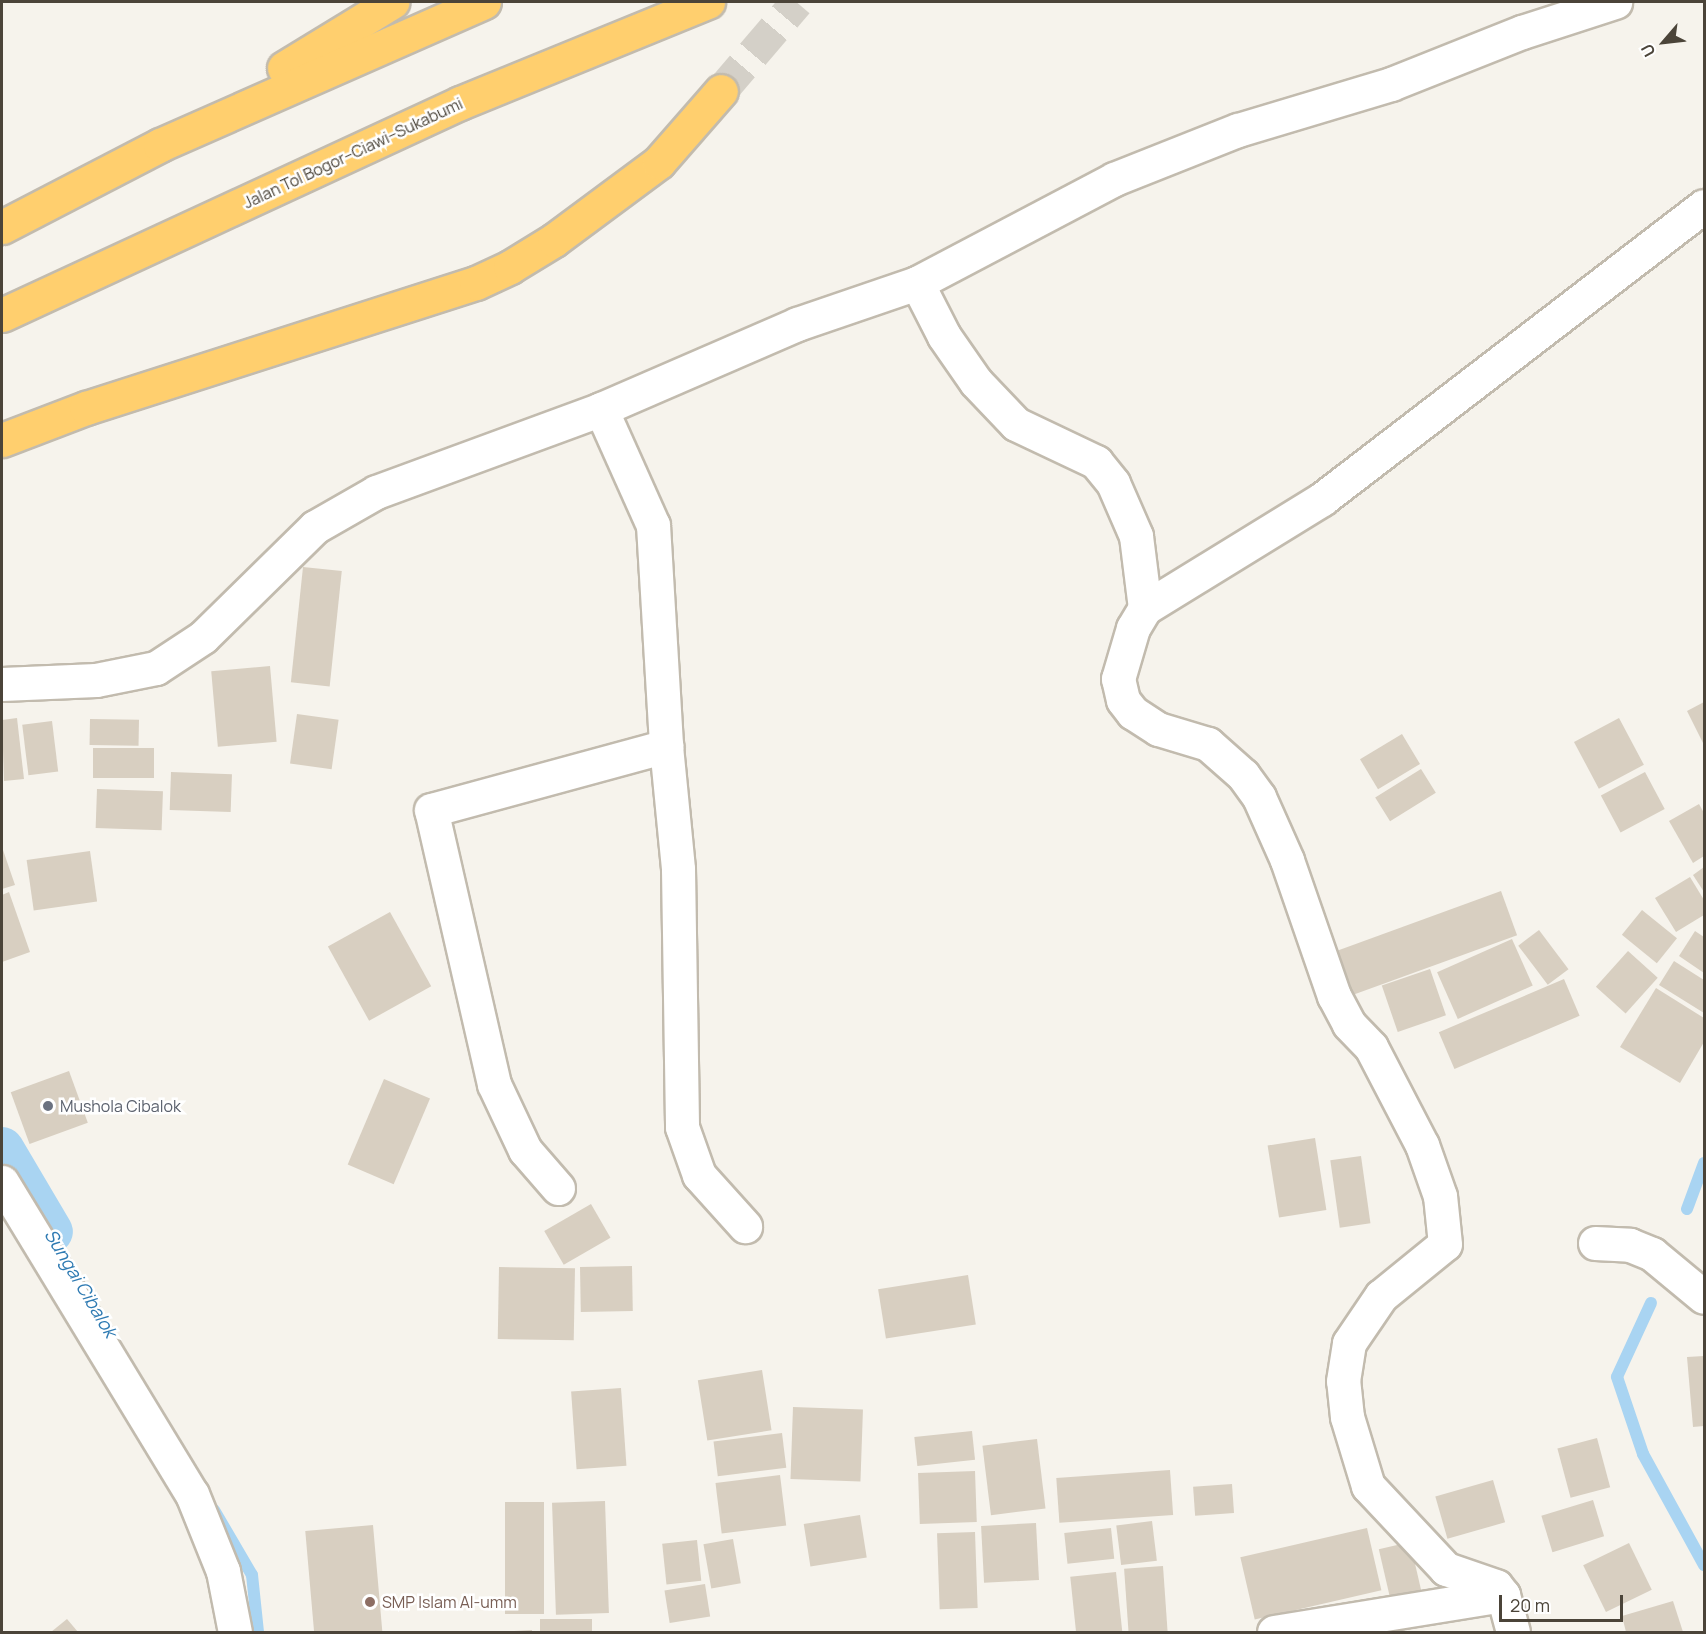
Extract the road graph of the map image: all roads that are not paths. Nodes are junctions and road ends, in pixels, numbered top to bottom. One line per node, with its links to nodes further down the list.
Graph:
1 (392, 2): 6 (highway)
2 (484, 2): 6 (highway)
3 (708, 2): 10 (highway, Jalan Tol Bogor–Ciawi–Sukabumi)
4 (1615, 2): 9 (street)
5 (721, 91): 12 (highway)
6 (160, 145): 8 (highway)
7 (1704, 206): 13 (street)
8 (2, 227)
9 (917, 283): 11 (street); 13 (street)
10 (2, 315)
11 (601, 409): 14 (street); 15 (street)
12 (2, 439)
13 (1145, 608): 21 (street)
14 (2, 684)
15 (666, 746): 17 (street); 18 (street)
16 (2, 1182): 22 (street)
17 (558, 1188)
18 (745, 1226)
19 (1595, 1243): 20 (street)
20 (1704, 1298)
21 (1503, 1595): 23 (street); 24 (street)
22 (235, 1632)
23 (1274, 1632)
24 (1513, 1632)

